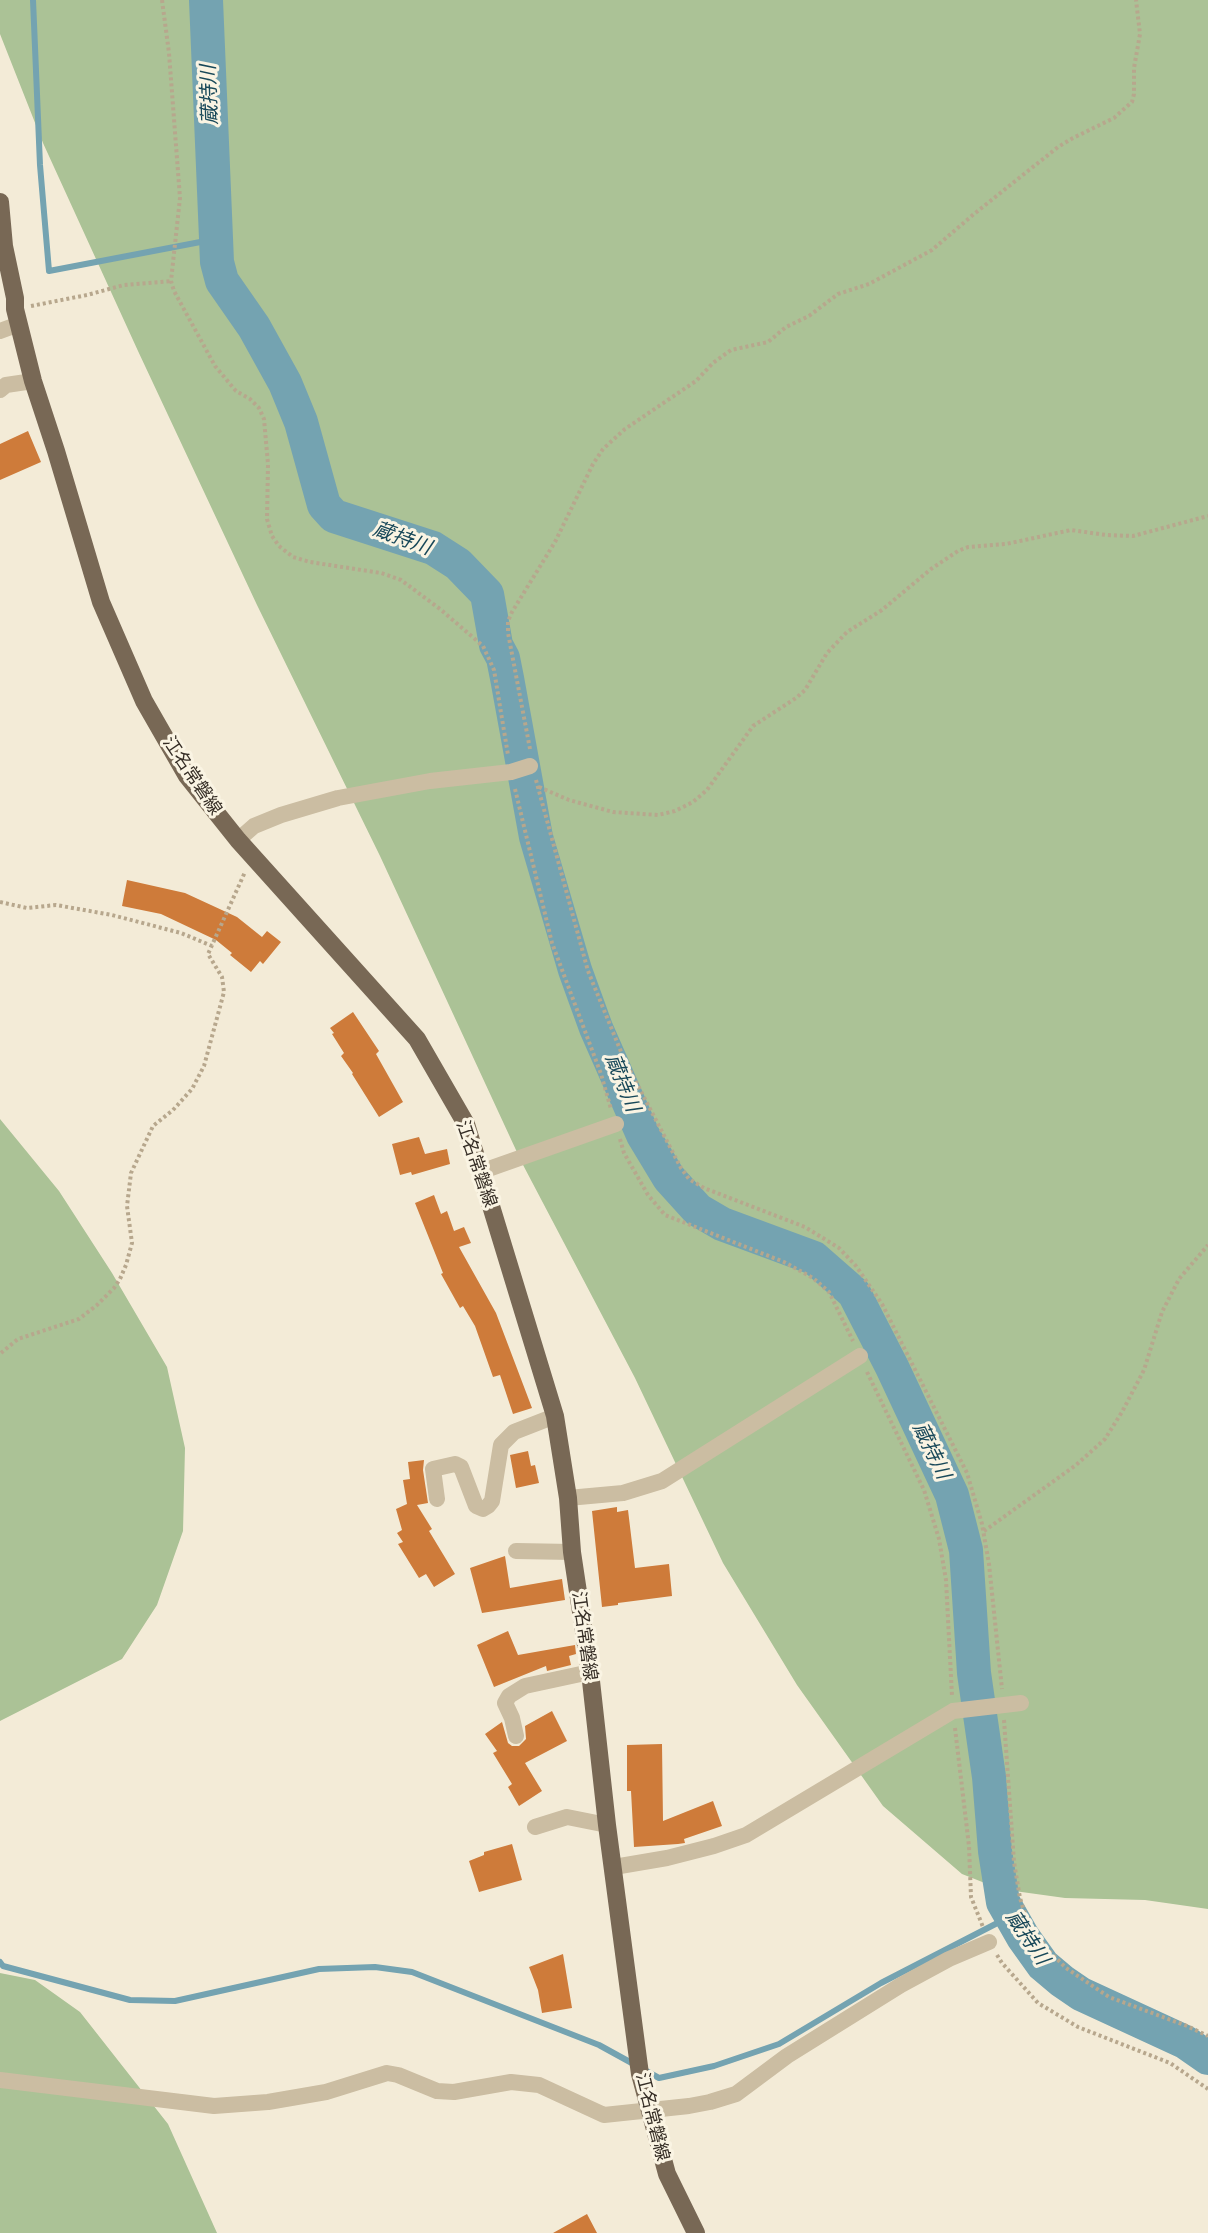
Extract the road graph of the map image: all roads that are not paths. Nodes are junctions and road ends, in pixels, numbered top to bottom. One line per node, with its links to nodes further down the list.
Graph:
1 (0, 202): 2 (main road, 江名常磐線)
2 (17, 316): 3 (street); 4 (main road, 江名常磐線)
3 (0, 332)
4 (33, 381): 5 (street); 7 (main road, 江名常磐線)
5 (0, 390)
6 (530, 766): 7 (street)
7 (238, 840): 9 (main road, 江名常磐線)
8 (615, 1124): 9 (street)
9 (480, 1172): 11 (main road, 江名常磐線)
10 (860, 1356): 12 (street)
11 (555, 1416): 12 (main road, 江名常磐線); 13 (street)
12 (568, 1498): 15 (main road, 江名常磐線)
13 (437, 1499)
14 (516, 1551): 15 (street)
15 (572, 1552): 16 (main road, 江名常磐線)
16 (590, 1672): 18 (street); 19 (main road, 江名常磐線)
17 (1021, 1703): 21 (street)
18 (516, 1736)
19 (606, 1825): 20 (street); 21 (main road, 江名常磐線)
20 (536, 1827)
21 (614, 1867): 24 (main road, 江名常磐線)
22 (989, 1942): 24 (street)
23 (0, 2080): 24 (street)
24 (649, 2109): 25 (main road, 江名常磐線)
25 (696, 2233)

